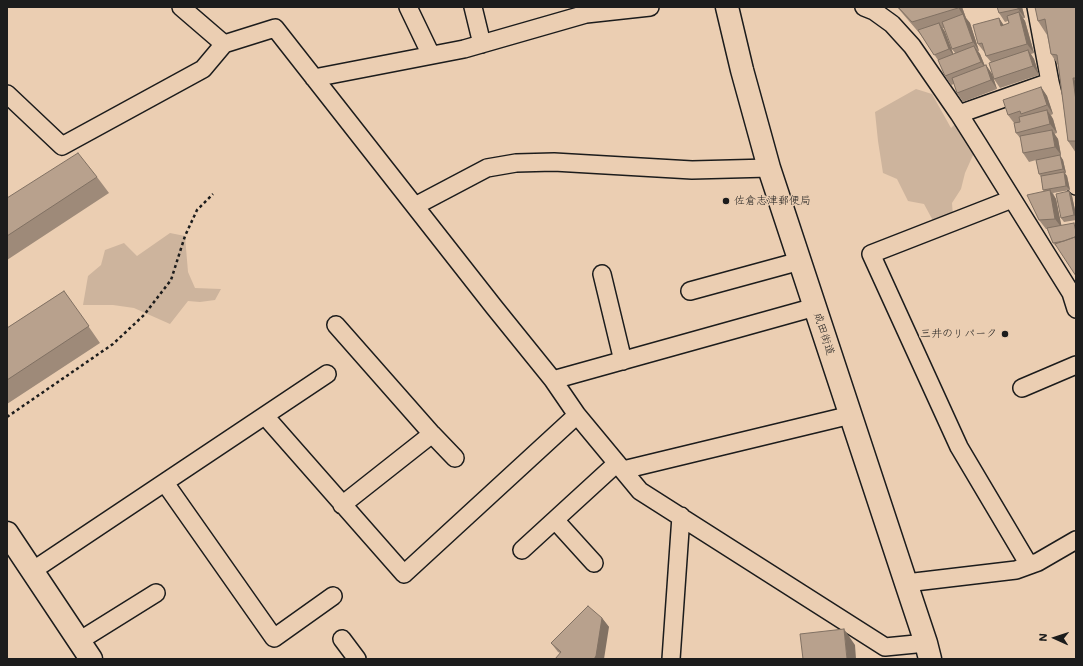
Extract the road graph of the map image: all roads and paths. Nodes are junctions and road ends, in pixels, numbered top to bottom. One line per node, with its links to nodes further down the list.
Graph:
1 (181, 7): 9 (street)
2 (408, 7): 11 (street)
3 (473, 7): 10 (street)
4 (650, 7): 8 (street)
5 (727, 7): 16 (main road, 成田街道)
6 (864, 7): 15 (street)
7 (1036, 7): 13 (street)
8 (586, 11): 10 (street)
9 (224, 44): 12 (street); 14 (street)
10 (482, 44): 11 (street)
11 (431, 55): 12 (street)
12 (314, 78): 20 (street)
13 (1050, 82): 15 (street); 17 (street)
14 (7, 94)
15 (959, 114): 19 (street)
16 (769, 168): 20 (street); 21 (main road, 成田街道)
17 (1076, 186)
18 (213, 194): 34 (path)
19 (1012, 199): 25 (street); 47 (street)
20 (415, 206): 30 (street)
21 (800, 261): 23 (street); 24 (main road, 成田街道)
22 (602, 274): 27 (street)
23 (690, 291)
24 (815, 307): 27 (street); 33 (main road, 成田街道)
25 (1076, 309)
26 (336, 325): 36 (street)
27 (623, 361): 30 (street)
28 (1076, 365): 31 (street)
29 (327, 374): 35 (street)
30 (553, 380): 32 (street)
31 (1022, 388)
32 (577, 415): 38 (street); 40 (street)
33 (850, 415): 38 (street); 49 (main road, 成田街道)
34 (7, 416)
35 (265, 416): 39 (street); 40 (street)
36 (432, 434): 37 (street); 40 (street)
37 (455, 458)
38 (620, 467): 41 (street); 42 (street)
39 (165, 483): 48 (street); 51 (street)
40 (342, 505)
41 (681, 516): 54 (street); 56 (street)
42 (555, 520): 45 (street); 46 (street)
43 (1076, 540): 47 (street)
44 (11, 547): 48 (main road)
45 (522, 550)
46 (594, 563)
47 (1029, 565): 49 (street)
48 (32, 571): 53 (main road)
49 (906, 584): 54 (main road, 成田街道)
50 (156, 592): 53 (street)
51 (333, 596)
52 (342, 639): 55 (street)
53 (85, 650)
54 (928, 651)
55 (357, 659)
56 (672, 659)

